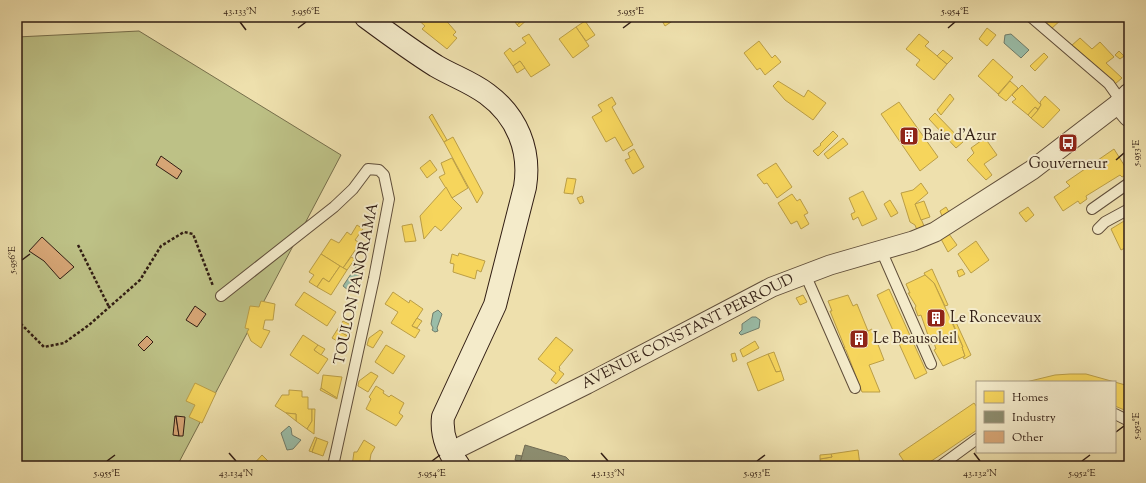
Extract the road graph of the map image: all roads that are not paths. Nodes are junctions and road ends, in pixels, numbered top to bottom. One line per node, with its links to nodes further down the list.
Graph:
1 (366, 17): 16 (main road)
2 (1030, 17): 3 (lane)
3 (1124, 103): 8 (street, AVENUE CONSTANT PERROUD)
4 (1129, 183): 5 (lane)
5 (1092, 208)
6 (1129, 209): 7 (lane)
7 (1098, 229)
8 (881, 250): 9 (street, AVENUE CONSTANT PERROUD); 11 (lane)
9 (805, 274): 12 (lane); 16 (street, AVENUE CONSTANT PERROUD)
10 (221, 296): 17 (lane, TOULON PANORAMA)
11 (931, 364)
12 (855, 388)
13 (1116, 414): 14 (lane)
14 (1129, 420)
15 (976, 440): 18 (lane)
16 (454, 461)
17 (333, 466)
18 (940, 466)

